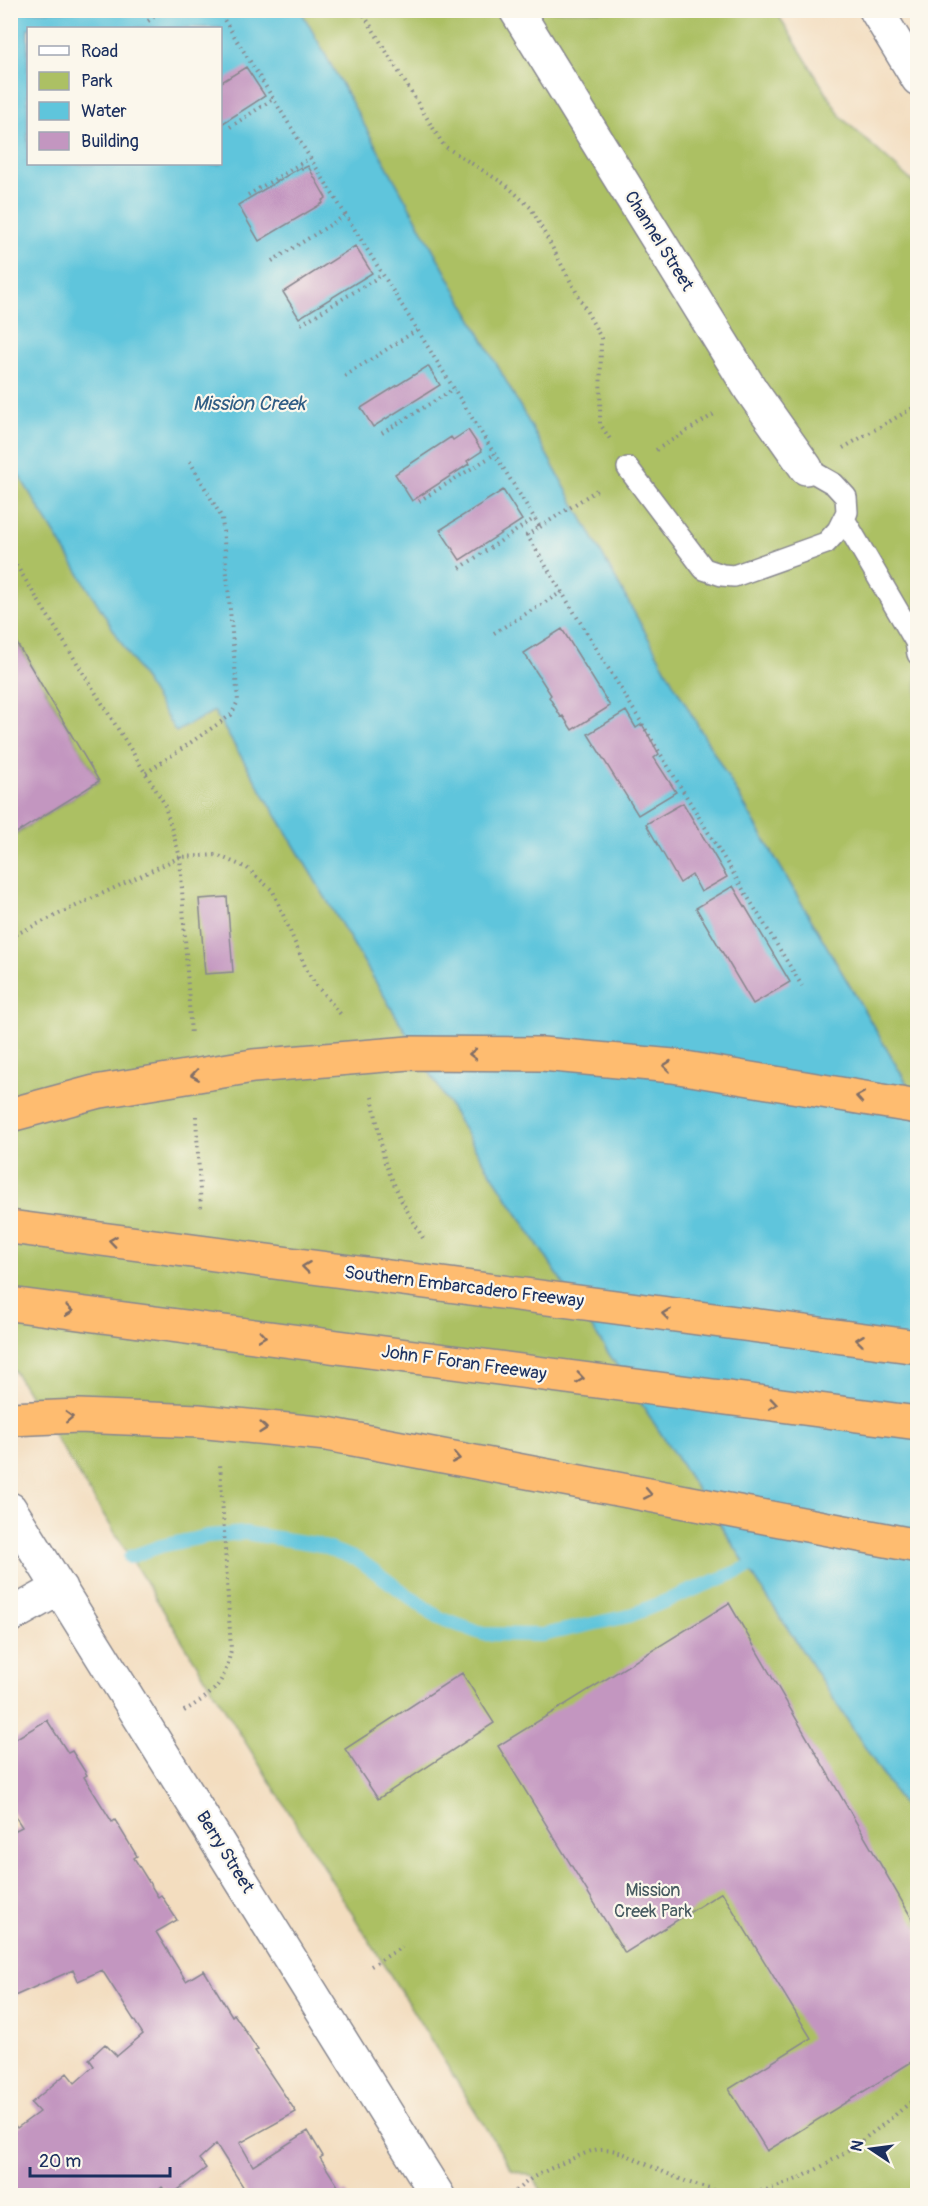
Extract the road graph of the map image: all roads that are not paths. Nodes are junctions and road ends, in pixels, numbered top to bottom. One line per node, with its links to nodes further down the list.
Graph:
1 (516, 10): 5 (street, Channel Street)
2 (876, 10): 3 (street)
3 (918, 78)
4 (628, 468): 6 (lane)
5 (806, 468): 6 (lane)
6 (844, 519): 7 (lane)
7 (918, 654)
8 (918, 1107): 9 (highway, one-way to 9, bridge)
9 (10, 1115)
10 (10, 1227): 12 (highway, Southern Embarcadero Freeway, one-way to 10, bridge)
11 (10, 1304): 14 (highway, John F Foran Freeway, one-way to 14, bridge)
12 (918, 1347)
13 (10, 1419): 16 (highway, one-way to 16, bridge)
14 (918, 1423)
15 (10, 1509): 17 (street, Berry Street)
16 (918, 1546)
17 (60, 1588): 18 (street); 19 (street, Berry Street)
18 (10, 1616)
19 (438, 2196)

